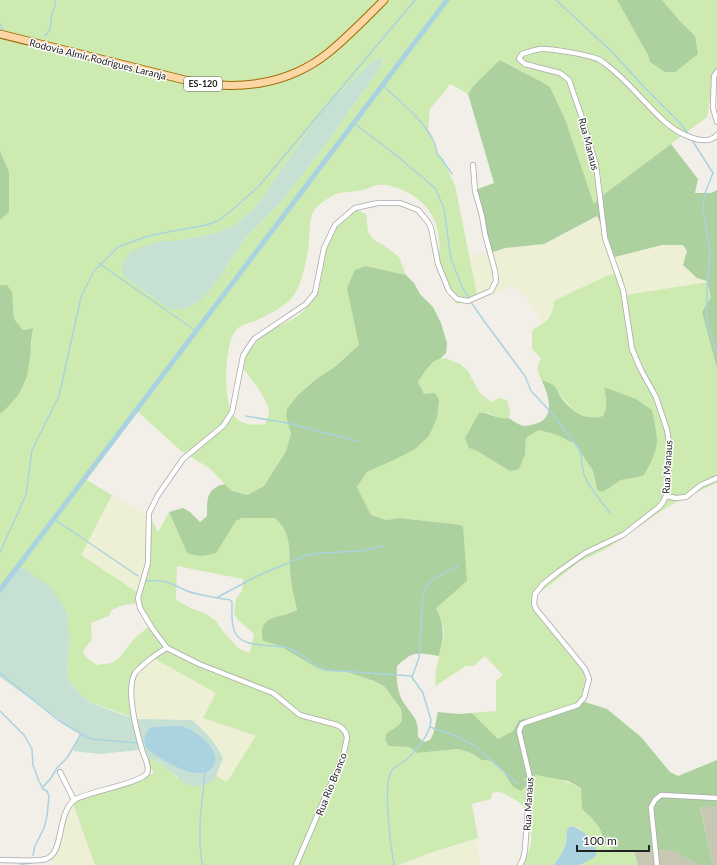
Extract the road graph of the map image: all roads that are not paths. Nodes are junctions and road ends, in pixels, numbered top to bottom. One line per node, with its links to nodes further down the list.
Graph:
1 (384, 0): 2 (main road, Rodovia Almir Rodrigues Laranja / ES-120)
2 (0, 34)
3 (717, 72): 4 (street)
4 (717, 122)
5 (717, 135): 8 (street, Rua Manaus)
6 (472, 165): 9 (street)
7 (717, 478): 8 (street)
8 (666, 496): 15 (street, Rua Manaus)
9 (167, 648): 12 (street); 14 (street, Rua Rio Branco)
10 (60, 772): 12 (street)
11 (717, 798): 16 (street)
12 (74, 800): 13 (street)
13 (0, 860)
14 (296, 865)
15 (520, 865)
16 (657, 865)

